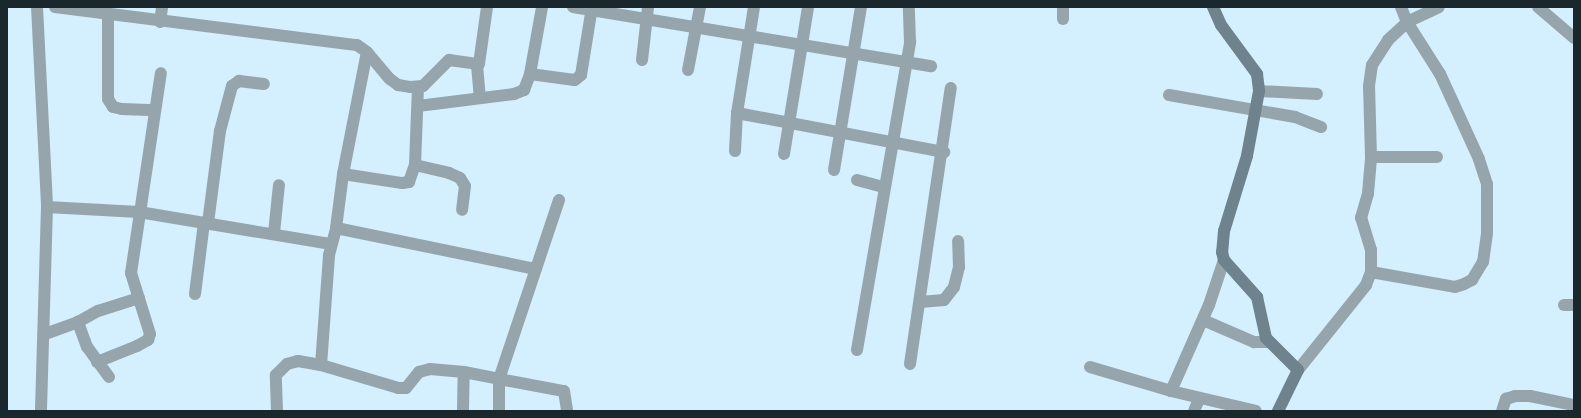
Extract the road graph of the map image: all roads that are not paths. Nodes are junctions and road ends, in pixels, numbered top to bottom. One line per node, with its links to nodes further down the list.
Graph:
1 (37, 7): 61 (street)
2 (55, 7): 18 (street)
3 (162, 7): 19 (street)
4 (487, 7): 29 (street)
5 (542, 7): 33 (street)
6 (573, 7): 16 (street)
7 (700, 7): 21 (street)
8 (754, 7): 22 (street)
9 (808, 7): 24 (street)
10 (861, 7): 26 (street)
11 (909, 7): 28 (street)
12 (1213, 7): 37 (street)
13 (1401, 7): 20 (street)
14 (1439, 7): 20 (street)
15 (1538, 7): 23 (street)
16 (592, 9): 17 (street); 33 (street)
17 (647, 12): 21 (street); 27 (street)
18 (108, 14): 19 (street); 42 (street)
19 (160, 22): 25 (street)
20 (1407, 22): 53 (street); 71 (street)
21 (697, 27): 22 (street); 31 (street)
22 (749, 38): 24 (street); 44 (street)
23 (1574, 38)
24 (802, 46): 26 (street); 45 (street)
25 (367, 52): 35 (street); 56 (street)
26 (853, 53): 28 (street); 47 (street)
27 (642, 60)
28 (905, 61): 30 (street); 48 (street)
29 (477, 65): 35 (street); 40 (street)
30 (931, 66)
31 (688, 70)
32 (161, 73): 42 (street)
33 (530, 74): 40 (street)
34 (264, 84): 64 (street)
35 (418, 87): 41 (street)
36 (951, 88): 50 (street)
37 (1259, 91): 38 (street); 43 (street)
38 (1317, 94)
39 (1169, 95): 43 (street)
40 (480, 97): 41 (street)
41 (418, 106): 54 (street)
42 (155, 110): 63 (street)
43 (1256, 110): 46 (street); 69 (street)
44 (737, 113): 45 (street); 49 (street)
45 (789, 121): 47 (street); 51 (street)
46 (1321, 127)
47 (840, 134): 48 (street); 55 (street)
48 (892, 143): 50 (street); 59 (street)
49 (735, 151)
50 (944, 152): 74 (street)
51 (784, 154)
52 (1437, 157): 53 (street)
53 (1370, 158): 71 (street)
54 (415, 165): 56 (street); 62 (street)
55 (834, 170)
56 (343, 174): 65 (street)
57 (857, 180): 59 (street)
58 (279, 185): 66 (street)
59 (884, 186): 79 (street)
60 (559, 200): 70 (street)
61 (47, 207): 63 (street); 77 (street)
62 (462, 210)
63 (139, 212): 64 (street); 73 (street)
64 (206, 223): 66 (street); 72 (street)
65 (336, 228): 68 (street); 70 (street)
66 (274, 233): 68 (street)
67 (958, 241): 74 (street)
68 (331, 244): 82 (street)
69 (1224, 260): 75 (street); 78 (street)
70 (536, 269): 87 (street)
71 (1371, 272): 84 (street)
72 (195, 294)
73 (139, 298): 76 (street); 80 (street)
74 (920, 302): 81 (street)
75 (1203, 320): 78 (street); 88 (street)
76 (78, 322): 77 (street); 80 (street)
77 (45, 334): 91 (street)
78 (1269, 342): 84 (street)
79 (857, 350)
80 (97, 362): 86 (street)
81 (910, 364)
82 (321, 365): 85 (street); 92 (street)
83 (1090, 366): 88 (street)
84 (1298, 370): 98 (street)
85 (464, 372): 87 (street); 93 (street)
86 (109, 377)
87 (499, 379): 94 (street); 95 (street)
88 (1171, 392): 89 (street)
89 (1199, 399): 96 (street); 97 (street)
90 (1574, 405): 99 (street)
91 (41, 411)
92 (277, 411)
93 (463, 411)
94 (499, 411)
95 (567, 411)
96 (1194, 411)
97 (1256, 411)
98 (1278, 411)
99 (1502, 411)

